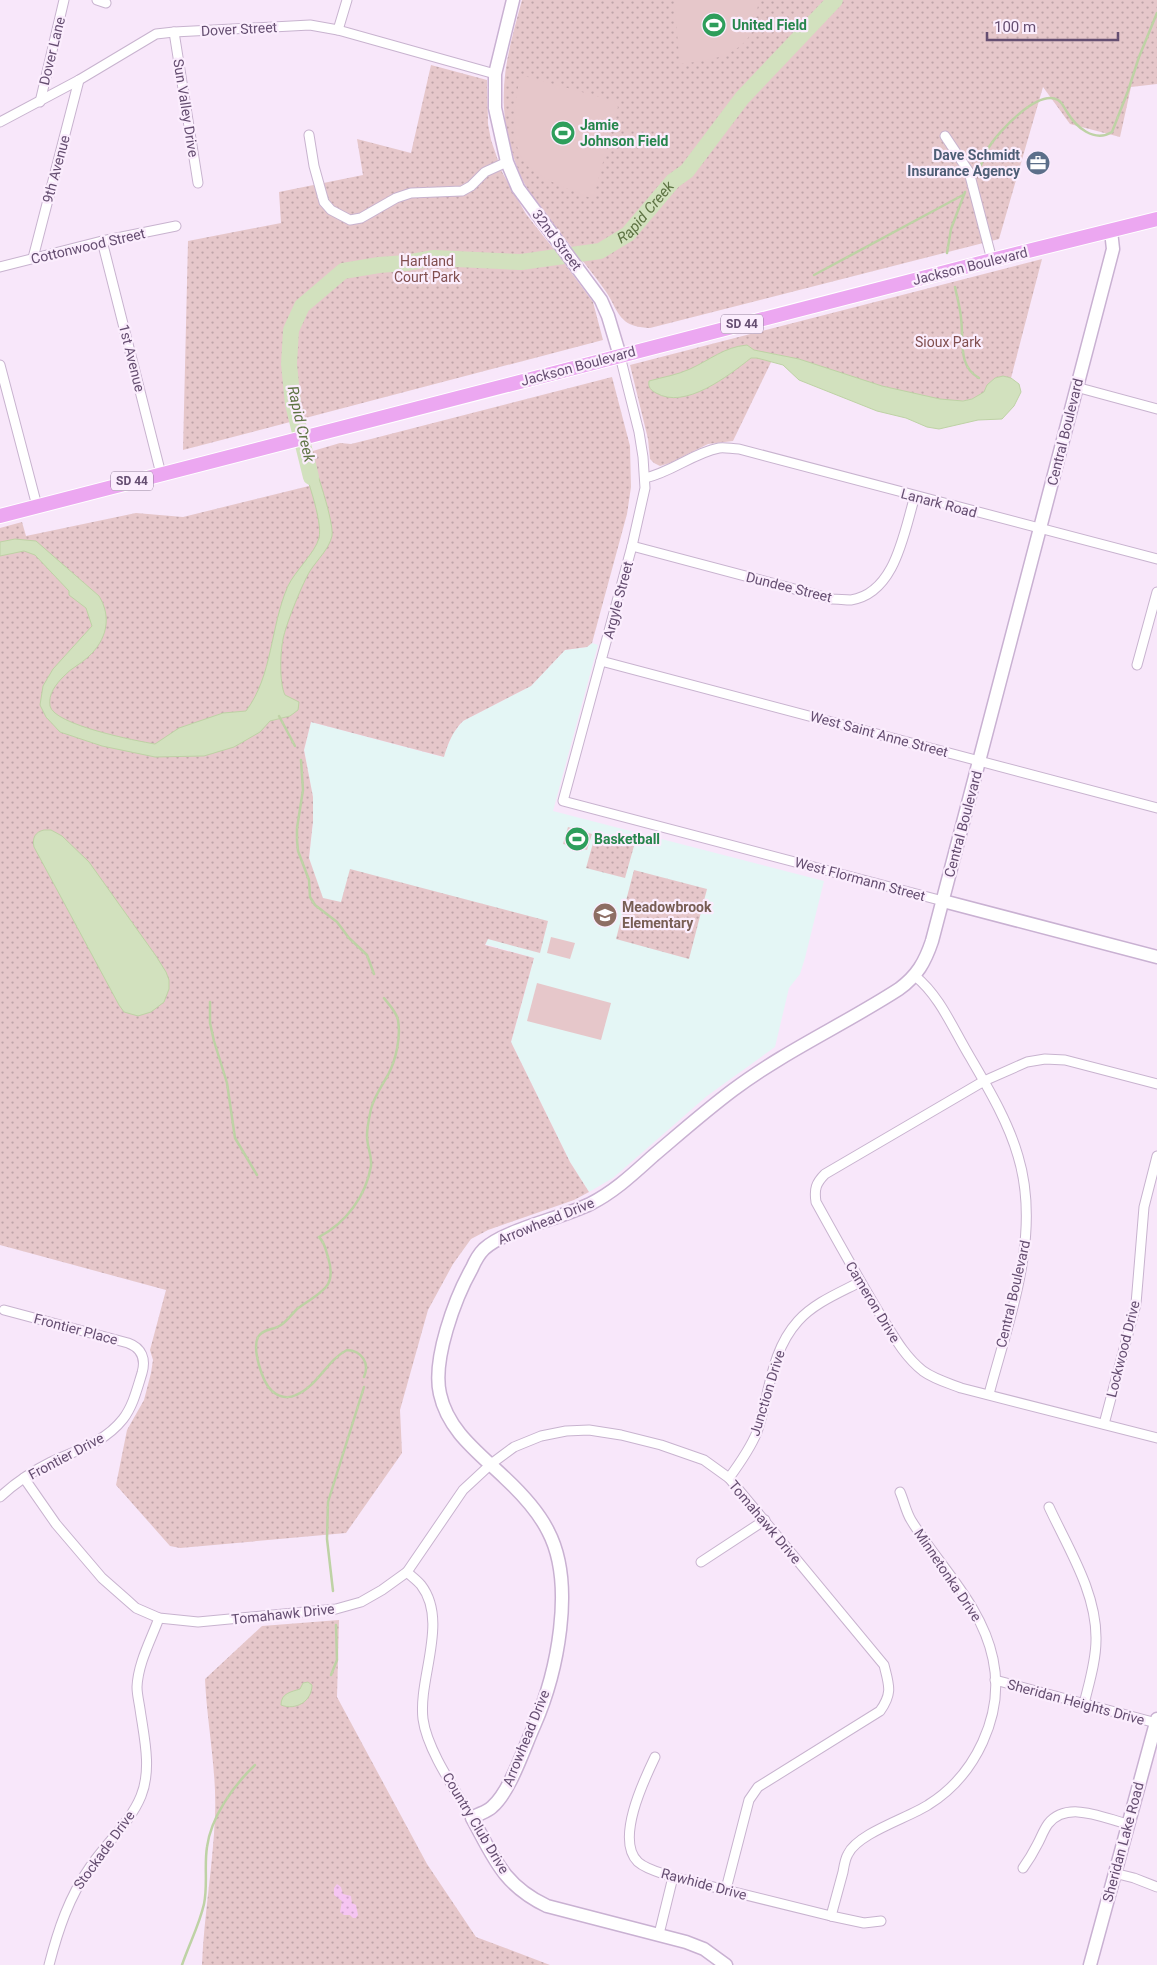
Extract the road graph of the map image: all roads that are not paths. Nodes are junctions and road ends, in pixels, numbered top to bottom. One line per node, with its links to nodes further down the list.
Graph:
1 (64, 0): 10 (street, Dover Lane)
2 (97, 0): 5 (street)
3 (347, 0): 6 (street)
4 (513, 0): 8 (street, 32nd Street)
5 (106, 2)
6 (338, 30): 7 (street, Dover Street); 8 (street, Dover Street)
7 (174, 32): 9 (street, Dover Street); 15 (street, Sun Valley Drive)
8 (495, 74): 14 (street, 32nd Street)
9 (79, 80): 10 (street, Dover Street); 20 (street, 9th Avenue)
10 (40, 102): 11 (street, Dover Street)
11 (0, 122)
12 (309, 136): 14 (street)
13 (945, 136): 21 (street)
14 (507, 162): 23 (street, 32nd Street)
15 (198, 183)
16 (1157, 219): 18 (main road, Jackson Boulevard / SD 44)
17 (176, 226): 19 (street, Cottonwood Street)
18 (1111, 231): 21 (main road, Jackson Boulevard / SD 44); 25 (street, Central Boulevard)
19 (102, 242): 20 (street, Cottonwood Street); 27 (street, 1st Avenue)
20 (33, 258): 22 (street, Cottonwood Street)
21 (992, 260): 23 (main road, Jackson Boulevard / SD 44)
22 (0, 267)
23 (620, 356): 27 (main road, Jackson Boulevard / SD 44); 28 (street, 32nd Street)
24 (0, 365): 30 (street)
25 (1076, 387): 26 (street); 32 (street, Central Boulevard)
26 (1157, 408)
27 (161, 474): 30 (main road, Jackson Boulevard / SD 44)
28 (645, 478): 29 (street, Lanark Road); 33 (street, Argyle Street)
29 (915, 496): 32 (street, Lanark Road); 33 (street, Dundee Street)
30 (37, 506): 31 (main road, Jackson Boulevard / SD 44)
31 (0, 516)
32 (1040, 529): 34 (street, Lanark Road); 38 (street, Central Boulevard)
33 (632, 546): 36 (street, Argyle Street)
34 (1157, 559)
35 (1157, 592): 37 (street)
36 (601, 661): 38 (street, West Saint Anne Street); 39 (street, Argyle Street)
37 (1137, 665)
38 (980, 761): 40 (street, West Saint Anne Street); 41 (street, Central Boulevard)
39 (563, 801): 41 (street, West Flormann Street)
40 (1157, 808)
41 (943, 901): 42 (street, West Flormann Street); 43 (street, Central Boulevard)
42 (1157, 957)
43 (915, 976): 44 (street, Central Boulevard); 53 (street, Arrowhead Drive)
44 (984, 1081): 45 (street); 47 (street, Cameron Drive); 50 (street, Central Boulevard)
45 (1157, 1084)
46 (1157, 1156): 51 (street, Lockwood Drive)
47 (860, 1282): 50 (street, Cameron Drive); 55 (street, Junction Drive)
48 (4, 1310): 49 (street, Frontier Place)
49 (143, 1355): 54 (street, Frontier Drive)
50 (988, 1394): 51 (street, Cameron Drive)
51 (1104, 1424): 52 (street, Cameron Drive)
52 (1157, 1438)
53 (490, 1464): 55 (street, Tomahawk Drive); 61 (street, Tomahawk Drive); 67 (street, Arrowhead Drive)
54 (24, 1478): 57 (street, Frontier Drive); 62 (street, Tomahawk Drive)
55 (729, 1478): 59 (street, Tomahawk Drive)
56 (900, 1492): 63 (street, Minnetonka Drive)
57 (0, 1497)
58 (1049, 1507): 64 (street)
59 (766, 1520): 60 (street); 73 (street, Tomahawk Drive)
60 (701, 1562)
61 (407, 1572): 62 (street, Tomahawk Drive); 67 (street, Country Club Drive)
62 (159, 1618): 77 (street, Stockade Drive)
63 (995, 1680): 64 (street, Sheridan Heights Drive); 74 (street, Minnetonka Drive)
64 (1084, 1704): 65 (street, Sheridan Heights Drive)
65 (1156, 1721): 68 (street, Sheridan Lake Road)
66 (655, 1757): 71 (street, Rawhide Drive)
67 (472, 1818): 76 (street, Country Club Drive)
68 (1128, 1824): 69 (street); 70 (street, Sheridan Lake Road)
69 (1023, 1868)
70 (1114, 1873): 72 (street); 79 (street, Sheridan Lake Road)
71 (674, 1877): 73 (street, Rawhide Drive); 76 (street)
72 (1157, 1887)
73 (726, 1890): 74 (street, Rawhide Drive)
74 (831, 1916): 75 (street, Rawhide Drive)
75 (881, 1921)
76 (658, 1934): 78 (street, Country Club Drive)
77 (49, 1965)
78 (726, 1965)
79 (1090, 1965)

